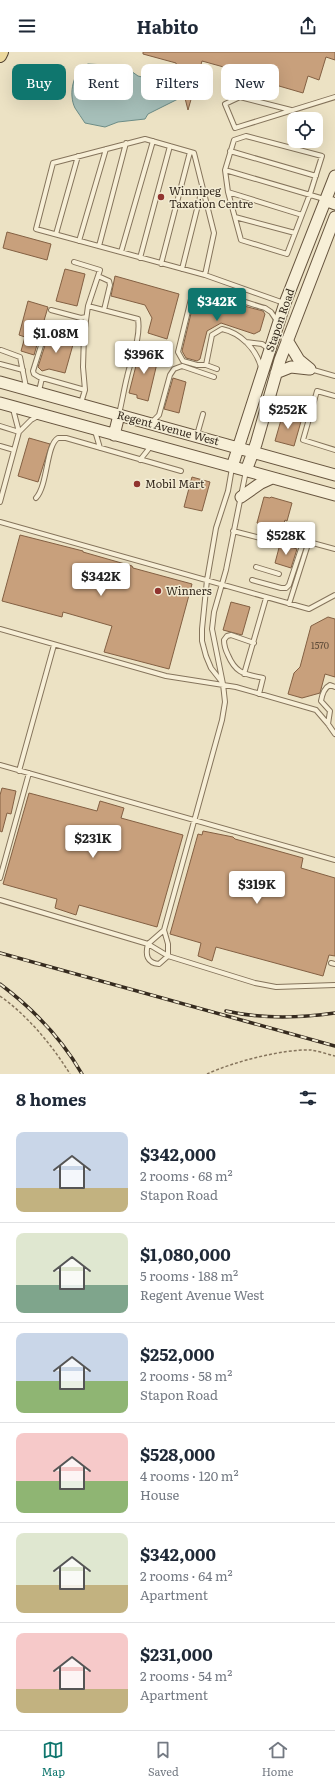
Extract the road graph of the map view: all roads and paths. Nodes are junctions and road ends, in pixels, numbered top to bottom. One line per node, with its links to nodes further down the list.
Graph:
1 (2, 52): 2 (main road)
2 (0, 56)
3 (335, 97): 4 (lane)
4 (291, 110): 4 (lane)
5 (153, 141): 6 (lane); 7 (lane); 26 (lane)
6 (126, 144): 8 (lane); 25 (lane)
7 (170, 146): 10 (lane); 27 (lane)
8 (106, 149): 11 (lane); 24 (lane)
9 (230, 151): 12 (lane); 13 (lane); 13 (lane)
10 (190, 152): 15 (lane); 29 (lane)
11 (78, 156): 23 (lane); 23 (lane)
12 (225, 170): 16 (lane); 17 (lane)
13 (316, 176): 17 (lane)
14 (335, 176): 18 (main road, Stapon Road)
15 (202, 186): 30 (lane); 31 (lane)
16 (228, 192): 19 (lane); 20 (lane)
17 (310, 194): 18 (lane); 19 (lane)
18 (330, 202): 33 (main road, Stapon Road)
19 (302, 215): 22 (lane)
20 (235, 217): 22 (lane); 22 (lane)
21 (335, 217): 35 (main road, Stapon Road)
22 (295, 233)
23 (56, 234): 24 (lane)
24 (79, 241): 25 (lane)
25 (99, 246): 26 (lane)
26 (121, 252): 27 (lane)
27 (140, 258): 29 (lane)
28 (74, 262): 32 (lane)
29 (161, 264): 30 (lane)
30 (182, 270): 31 (lane)
31 (205, 275): 33 (lane)
32 (98, 276): 34 (lane); 37 (lane)
33 (285, 303): 35 (main road); 39 (main road, Stapon Road)
34 (88, 306): 37 (lane); 38 (lane)
35 (301, 308): 41 (main road, Stapon Road)
36 (51, 310): 38 (lane)
37 (104, 310): 65 (lane)
38 (86, 317): 40 (lane)
39 (278, 324): 43 (main road, Stapon Road); 46 (lane)
40 (84, 335): 54 (lane); 57 (lane)
41 (287, 340): 48 (main road); 51 (main road, Stapon Road)
42 (246, 342): 43 (lane); 46 (lane); 50 (lane)
43 (269, 349): 50 (main road, Stapon Road)
44 (1, 350): 49 (lane)
45 (0, 364): 49 (lane)
46 (206, 365): 47 (lane)
47 (217, 369)
48 (310, 369): 51 (main road); 53 (lane)
49 (23, 370): 56 (lane)
50 (262, 373): 74 (main road, Stapon Road)
51 (276, 373): 78 (main road, Stapon Road)
52 (214, 376): 66 (lane)
53 (335, 376)
54 (42, 378): 57 (lane); 58 (lane)
55 (0, 382): 56 (main road, Regent Avenue West)
56 (26, 389): 58 (main road, Regent Avenue West)
57 (85, 390): 61 (lane)
58 (39, 392): 61 (main road, Regent Avenue West)
59 (335, 396): 77 (lane)
60 (0, 403): 62 (main road, Regent Avenue West)
61 (81, 404): 65 (main road, Regent Avenue West)
62 (12, 406): 63 (main road, Regent Avenue West); 69 (lane)
63 (42, 414): 68 (main road, Regent Avenue West); 69 (lane)
64 (203, 414): 71 (lane)
65 (119, 415): 66 (main road, Regent Avenue West); 70 (main road)
66 (150, 423): 71 (main road, Regent Avenue West)
67 (0, 426): 69 (lane)
68 (94, 429): 70 (main road, Regent Avenue West); 75 (lane)
69 (19, 432): 76 (lane)
70 (114, 435): 72 (main road, Regent Avenue West)
71 (197, 436): 74 (main road, Regent Avenue West)
72 (152, 444): 79 (lane); 80 (main road, Regent Avenue West)
73 (0, 446): 76 (lane)
74 (239, 447): 78 (main road, Regent Avenue West); 80 (main road, Stapon Road)
75 (100, 448): 79 (lane); 87 (lane)
76 (14, 450): 88 (lane)
77 (335, 450)
78 (253, 452): 82 (main road, Stapon Road); 83 (main road, Regent Avenue West)
79 (140, 460): 81 (lane)
80 (232, 467): 82 (main road, Regent Avenue West); 96 (lane)
81 (181, 471)
82 (246, 471): 84 (main road, Regent Avenue West); 86 (lane)
83 (335, 475)
84 (272, 478): 85 (main road, Regent Avenue West); 86 (main road)
85 (335, 495)
86 (241, 497): 90 (lane)
87 (36, 498)
88 (0, 502)
89 (0, 522): 96 (lane)
90 (234, 531): 91 (lane); 98 (lane)
91 (304, 540): 92 (lane); 97 (lane)
92 (309, 541): 93 (lane); 101 (lane)
93 (335, 549)
94 (256, 567): 95 (lane)
95 (279, 574)
96 (207, 580): 98 (lane); 106 (lane)
97 (252, 580)
98 (221, 585): 100 (lane); 106 (lane)
99 (335, 595): 101 (lane)
100 (266, 598): 101 (lane); 103 (lane)
101 (289, 604)
102 (0, 629): 104 (lane)
103 (254, 643): 105 (lane); 105 (lane)
104 (54, 645): 106 (lane); 113 (lane)
105 (244, 674): 108 (lane)
106 (223, 684): 108 (lane); 115 (lane)
107 (335, 687): 109 (lane)
108 (259, 694): 109 (lane)
109 (328, 724): 110 (lane); 111 (lane)
110 (335, 728)
111 (335, 734)
112 (0, 765): 113 (lane)
113 (20, 771): 114 (lane)
114 (29, 773): 115 (lane); 117 (lane)
115 (194, 821): 116 (lane); 119 (lane)
116 (335, 860)
117 (0, 878)
118 (0, 900): 120 (lane)
119 (164, 930): 120 (lane); 121 (lane)
120 (148, 944): 121 (lane); 121 (lane)
121 (168, 956): 122 (lane)
122 (335, 984)
123 (0, 996): 125 (path)
124 (335, 1056): 126 (path)
125 (70, 1074)
126 (208, 1074)

